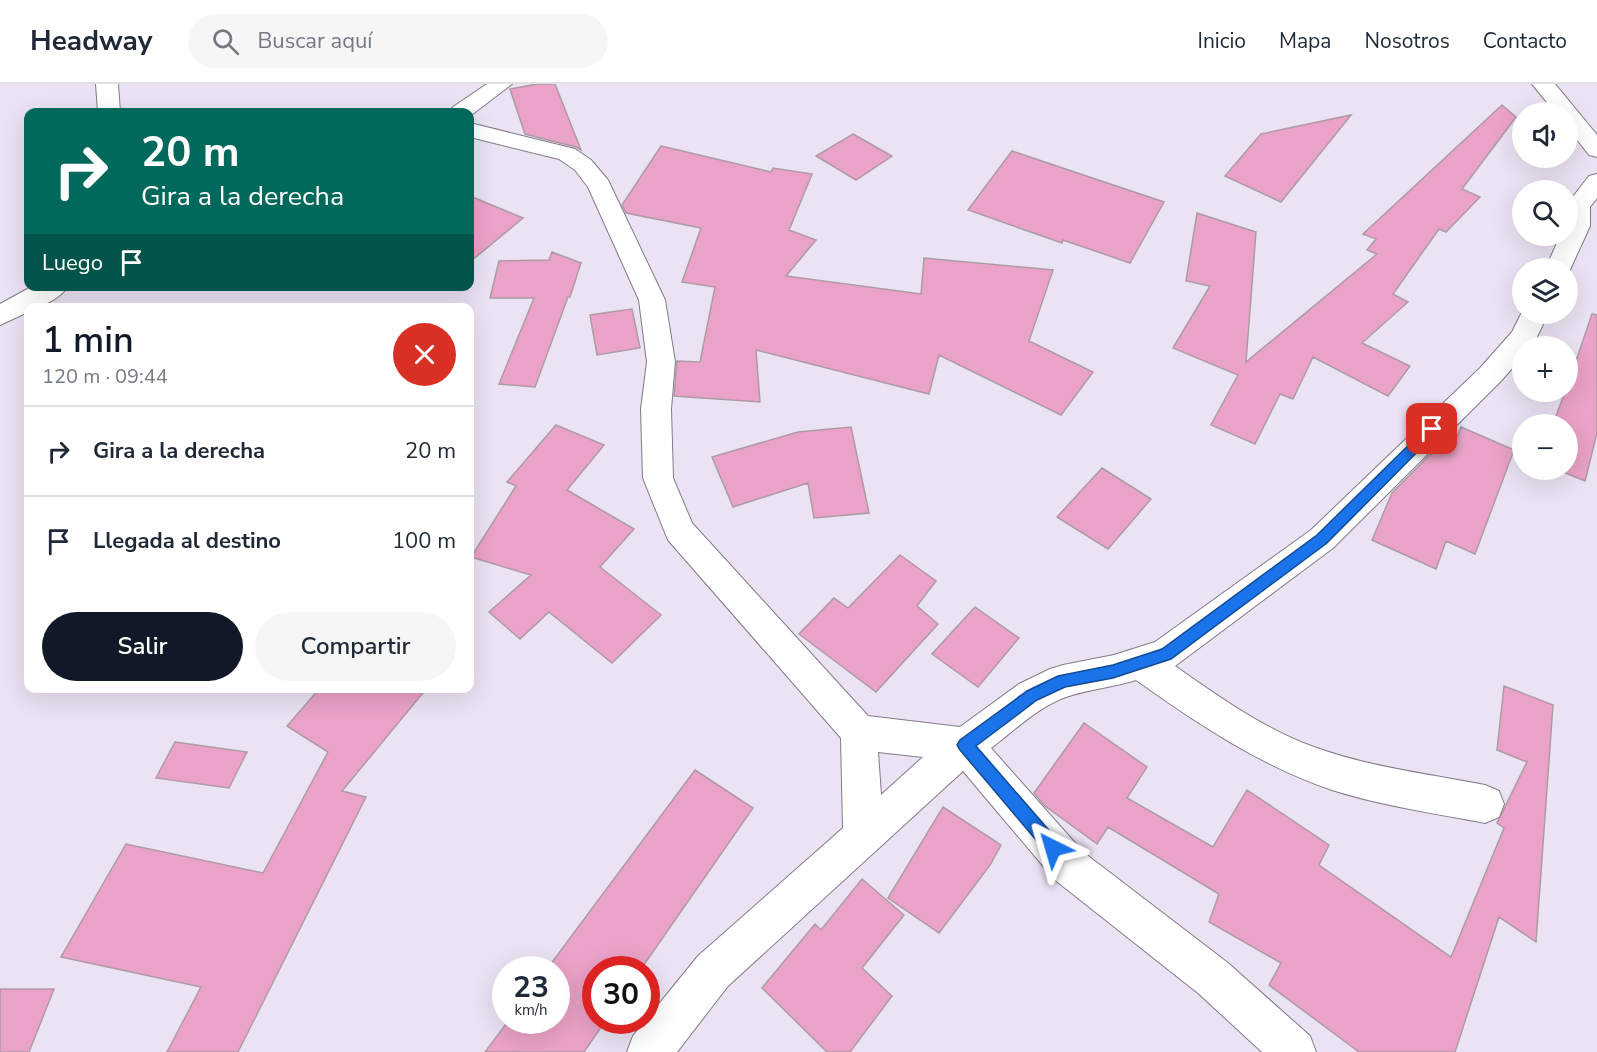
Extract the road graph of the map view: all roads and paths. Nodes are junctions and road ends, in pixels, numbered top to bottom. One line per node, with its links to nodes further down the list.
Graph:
1 (107, 84): 5 (street)
2 (501, 84): 6 (street)
3 (1543, 84): 4 (street)
4 (1558, 102)
5 (109, 108)
6 (467, 108)
7 (1578, 127): 9 (street)
8 (474, 131): 16 (street)
9 (1597, 150)
10 (1597, 181): 11 (street)
11 (1563, 258)
12 (46, 291): 13 (street)
13 (0, 315)
14 (1530, 324): 15 (street)
15 (1140, 662): 17 (street); 18 (street)
16 (859, 732): 17 (street); 19 (street)
17 (965, 745): 19 (street); 21 (street)
18 (1485, 804)
19 (862, 836): 20 (street)
20 (649, 1052)
21 (1294, 1052)

